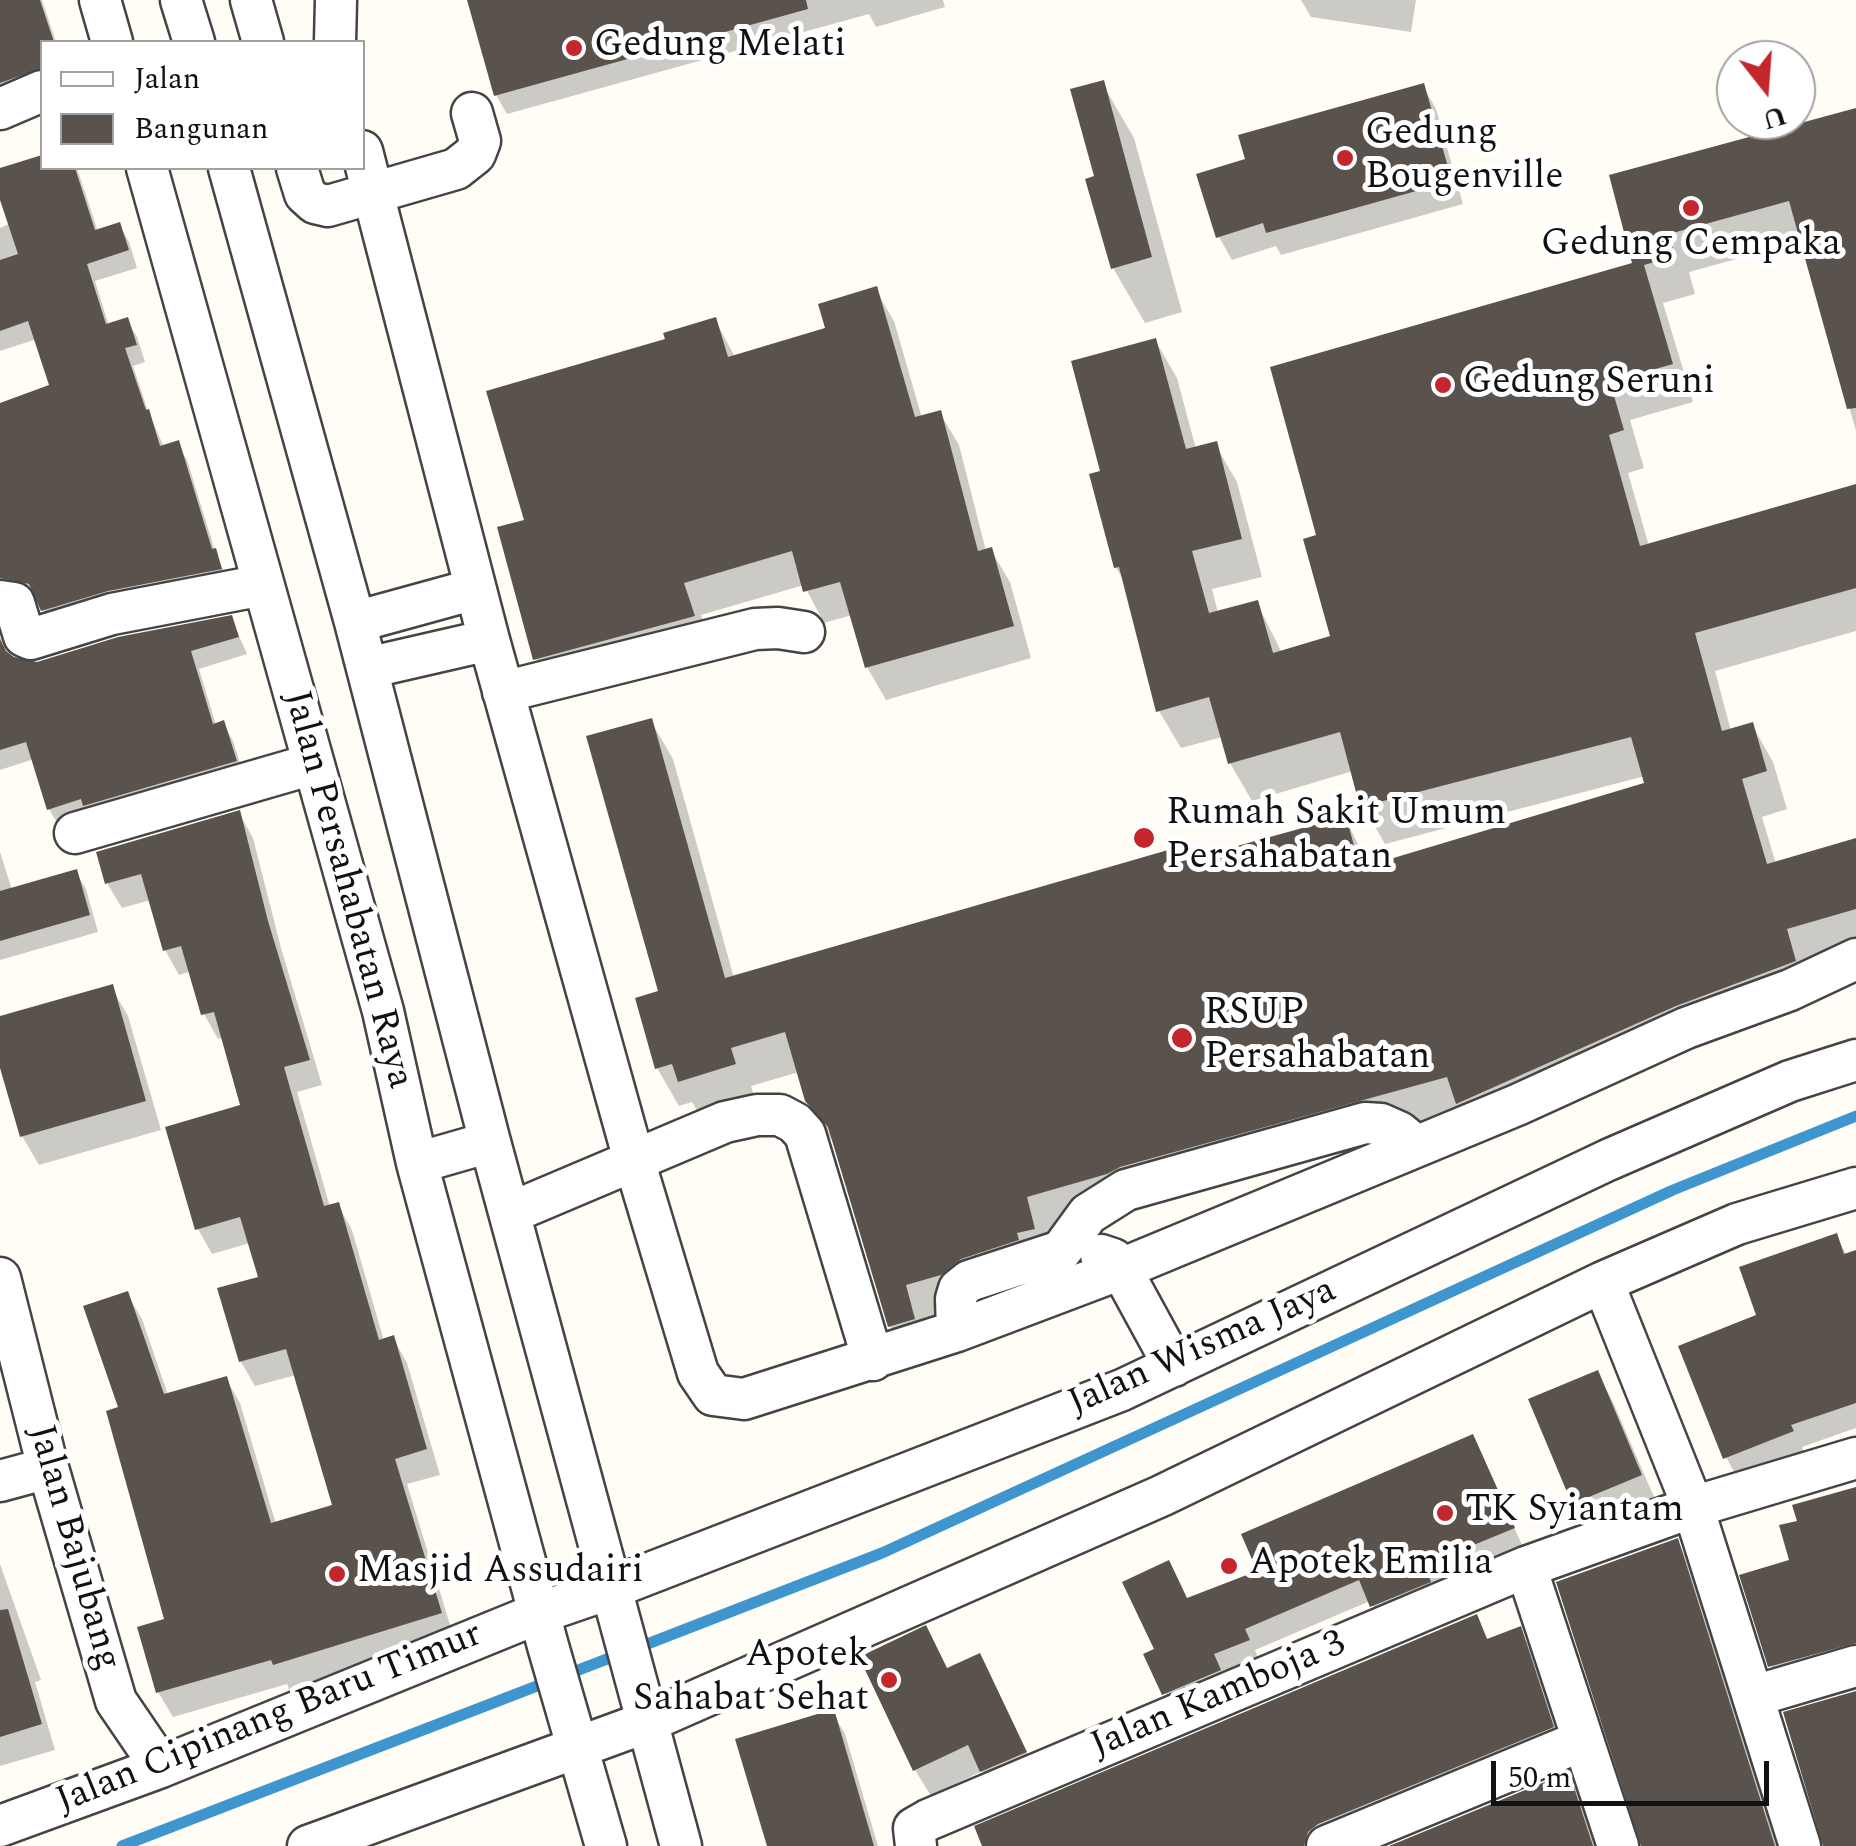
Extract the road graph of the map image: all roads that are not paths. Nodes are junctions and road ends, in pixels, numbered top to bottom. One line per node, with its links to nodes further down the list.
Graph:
1 (100, 0): 5 (street)
2 (181, 0): 6 (street)
3 (251, 0): 7 (street)
4 (336, 0): 8 (street)
5 (111, 40)
6 (193, 40)
7 (258, 40)
8 (334, 40)
9 (40, 92): 10 (street)
10 (0, 109)
11 (472, 112): 16 (street)
12 (365, 162): 16 (street)
13 (148, 170): 17 (street, Jalan Persahabatan Raya)
14 (229, 170): 20 (street, Jalan Persahabatan Raya)
15 (298, 170): 16 (street)
16 (374, 194): 18 (street)
17 (264, 586): 19 (street); 25 (street, Jalan Persahabatan Raya)
18 (475, 588): 20 (street); 22 (street)
19 (0, 601)
20 (355, 622): 23 (street, Jalan Persahabatan Raya)
21 (804, 632): 24 (street)
22 (489, 640): 23 (street); 24 (street)
23 (367, 668): 29 (street, Jalan Persahabatan Raya)
24 (503, 692): 31 (street)
25 (313, 764): 26 (street); 32 (street, Jalan Persahabatan Raya)
26 (75, 832)
27 (1856, 959): 30 (street)
28 (1856, 1060): 43 (street, Jalan Wisma Jaya)
29 (490, 1142): 32 (street); 35 (street, Jalan Persahabatan Raya)
30 (1415, 1146): 33 (street); 36 (street)
31 (634, 1160): 35 (street); 42 (street); 42 (street)
32 (418, 1162): 50 (street, Jalan Persahabatan Raya)
33 (1176, 1176): 36 (street); 37 (street)
34 (1856, 1188): 40 (street)
35 (510, 1213): 49 (street, Jalan Persahabatan Raya)
36 (1200, 1235): 38 (street)
37 (1061, 1250): 38 (street); 41 (street)
38 (1121, 1268): 41 (street); 43 (street)
39 (0, 1278): 45 (street, Jalan Bajubang)
40 (1604, 1282): 47 (street); 54 (street)
41 (958, 1332): 42 (street)
42 (874, 1360)
43 (1174, 1366): 49 (street, Jalan Wisma Jaya)
44 (1856, 1458): 47 (street, Jalan Kamboja 3)
45 (48, 1468): 46 (street); 53 (street, Jalan Bajubang)
46 (0, 1481)
47 (1694, 1507): 48 (street, Jalan Kamboja 3); 52 (street)
48 (1526, 1567): 56 (street); 60 (street, Jalan Kamboja 3)
49 (612, 1599): 50 (street, Jalan Wisma Jaya); 54 (street, Jalan Persahabatan Raya)
50 (544, 1630): 55 (street, Jalan Persahabatan Raya); 57 (street, Jalan Cipinang Baru Timur)
51 (1856, 1666): 52 (street)
52 (1754, 1696): 66 (street)
53 (116, 1701): 57 (street, Jalan Bajubang); 58 (street, Jalan Bajubang)
54 (644, 1711): 55 (street); 63 (street, Jalan Persahabatan Raya)
55 (574, 1735): 61 (street); 62 (street, Jalan Persahabatan Raya)
56 (1580, 1741): 64 (street); 65 (street)
57 (160, 1767): 58 (street, Jalan Cipinang Baru Timur)
58 (108, 1786): 59 (street, Jalan Cipinang Baru Timur)
59 (0, 1826)
60 (915, 1837)
61 (308, 1846)
62 (606, 1846)
63 (681, 1846)
64 (1327, 1846)
65 (1618, 1846)
66 (1800, 1846)

